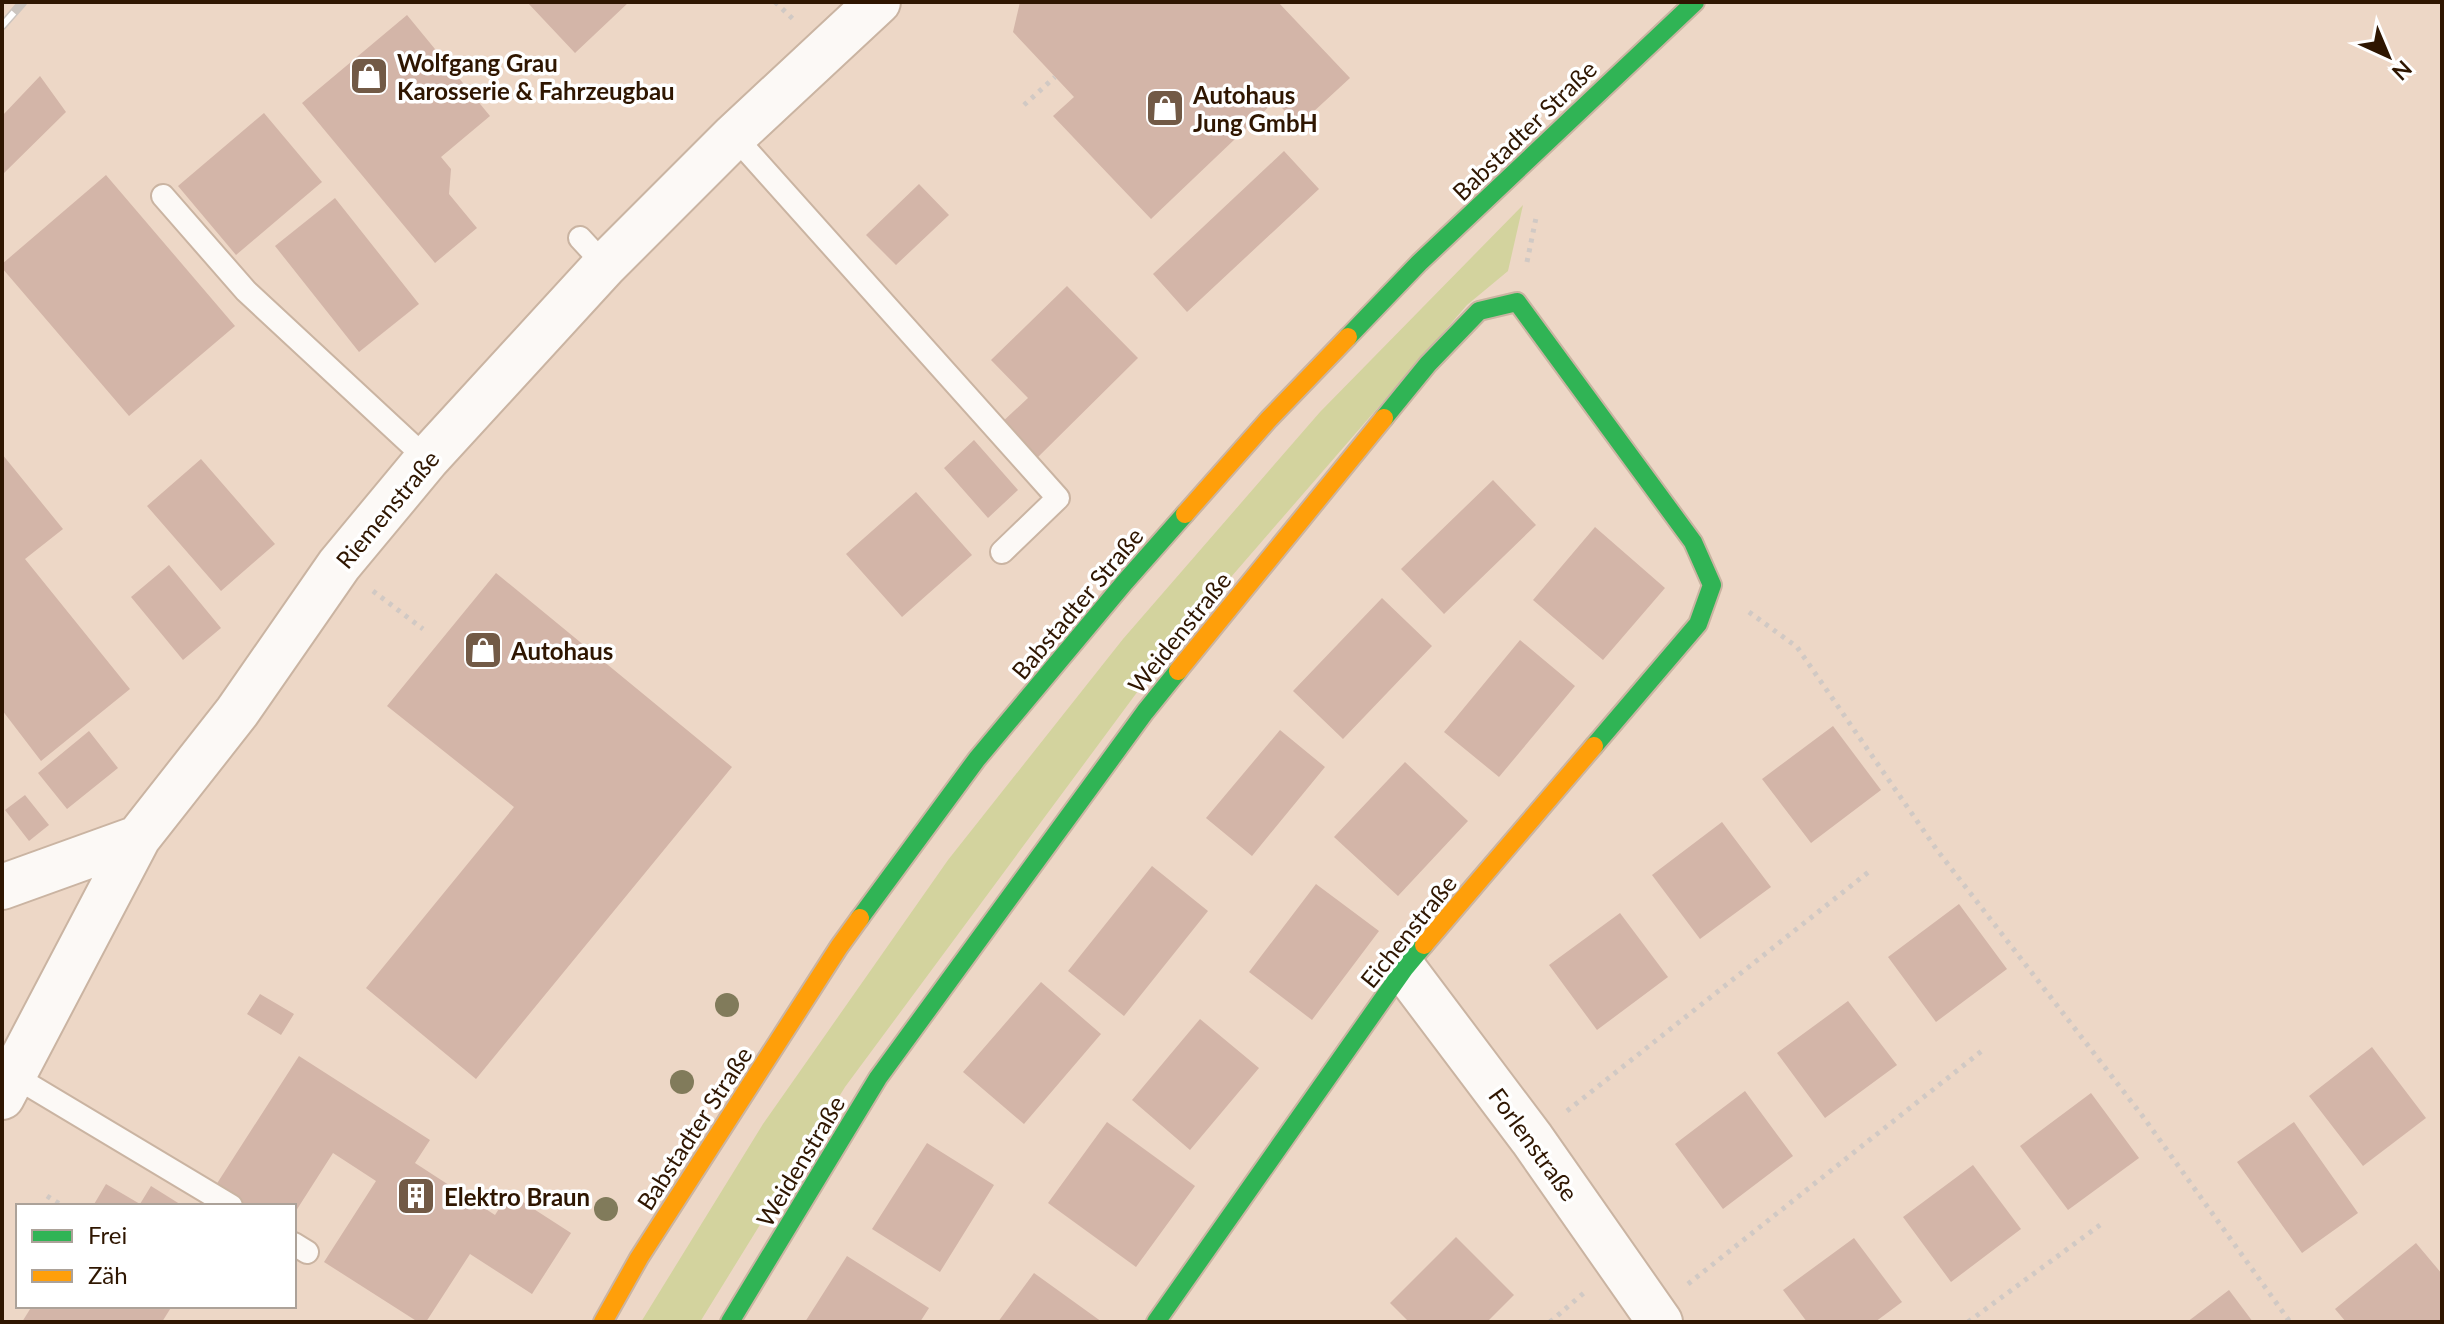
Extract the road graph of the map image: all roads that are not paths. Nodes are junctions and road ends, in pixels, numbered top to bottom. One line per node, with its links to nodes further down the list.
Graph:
1 (878, 2): 3 (street, Riemenstraße)
2 (1695, 2): 14 (street, Babstadter Straße)
3 (734, 136): 5 (street, Riemenstraße); 6 (lane)
4 (163, 196): 5 (lane)
5 (427, 459): 8 (street, Riemenstraße)
6 (1002, 552)
7 (1712, 585): 10 (street, Eichenstraße); 15 (street, Weidenstraße)
8 (138, 838): 9 (street); 11 (street, Riemenstraße)
9 (2, 887)
10 (1404, 969): 13 (street, Forlenstraße); 16 (street, Eichenstraße)
11 (8, 1086): 12 (lane)
12 (227, 1204)
13 (1657, 1317)
14 (603, 1322)
15 (730, 1322)
16 (1156, 1322)

